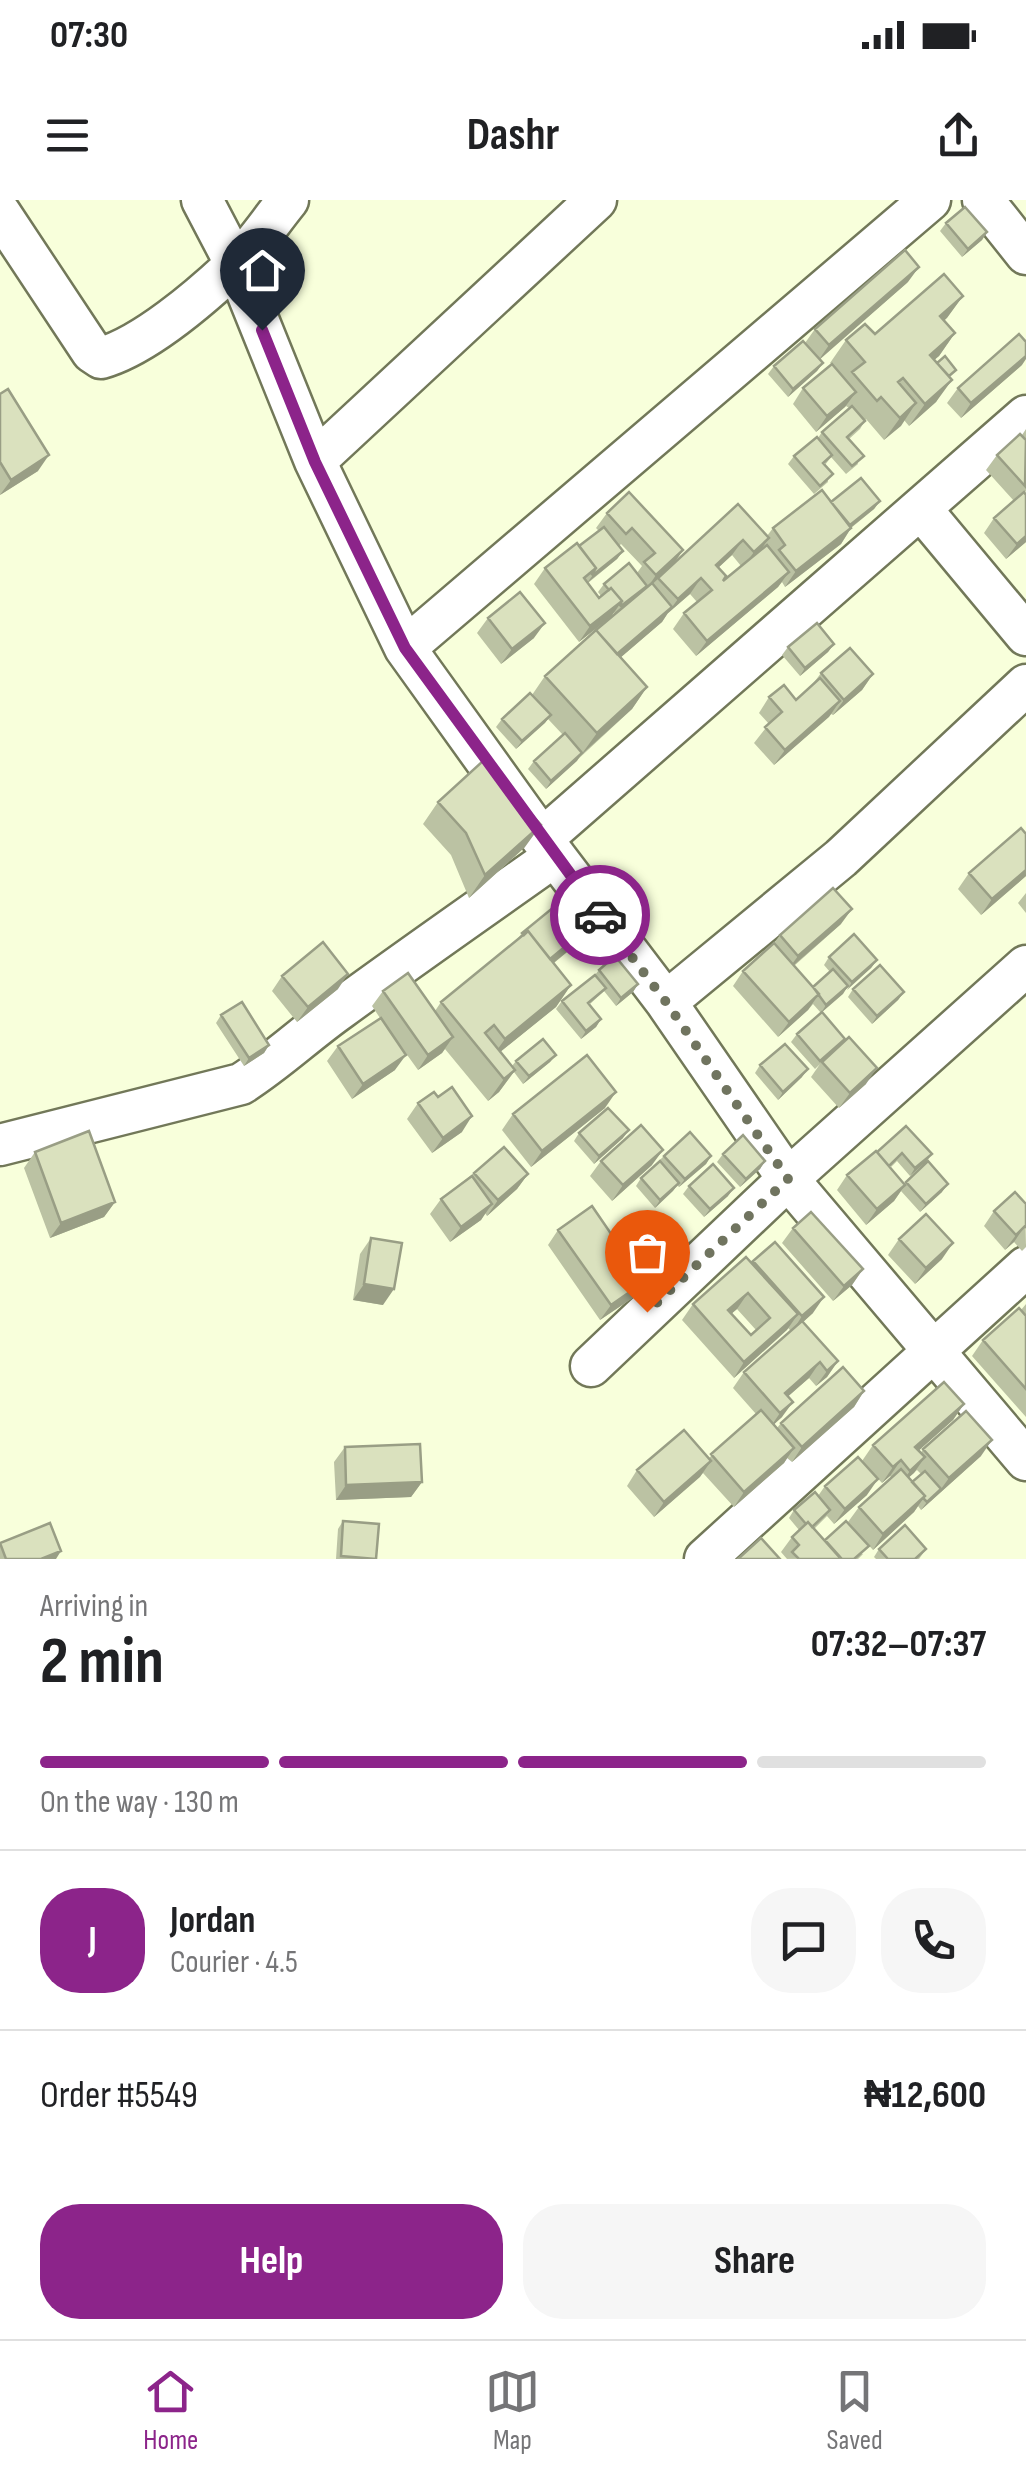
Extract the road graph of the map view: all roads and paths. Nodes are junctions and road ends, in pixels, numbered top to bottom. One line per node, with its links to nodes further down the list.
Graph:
1 (202, 200): 8 (street)
2 (288, 200): 8 (street)
3 (596, 200): 10 (street)
4 (930, 200): 13 (street)
5 (983, 200): 7 (street)
6 (0, 213): 8 (street)
7 (1026, 254)
8 (236, 265): 10 (street)
9 (1026, 416): 11 (street)
10 (315, 462): 13 (street)
11 (921, 510): 12 (street); 15 (street)
12 (1026, 635)
13 (405, 648): 15 (street)
14 (1026, 686): 17 (street)
15 (548, 847): 17 (street); 18 (street)
16 (1026, 966): 19 (street)
17 (666, 1002): 19 (street)
18 (0, 1144)
19 (788, 1179): 21 (street); 22 (street)
20 (1026, 1267): 21 (street)
21 (932, 1351): 23 (street); 24 (street)
22 (591, 1366)
23 (1026, 1460)
24 (705, 1559)

